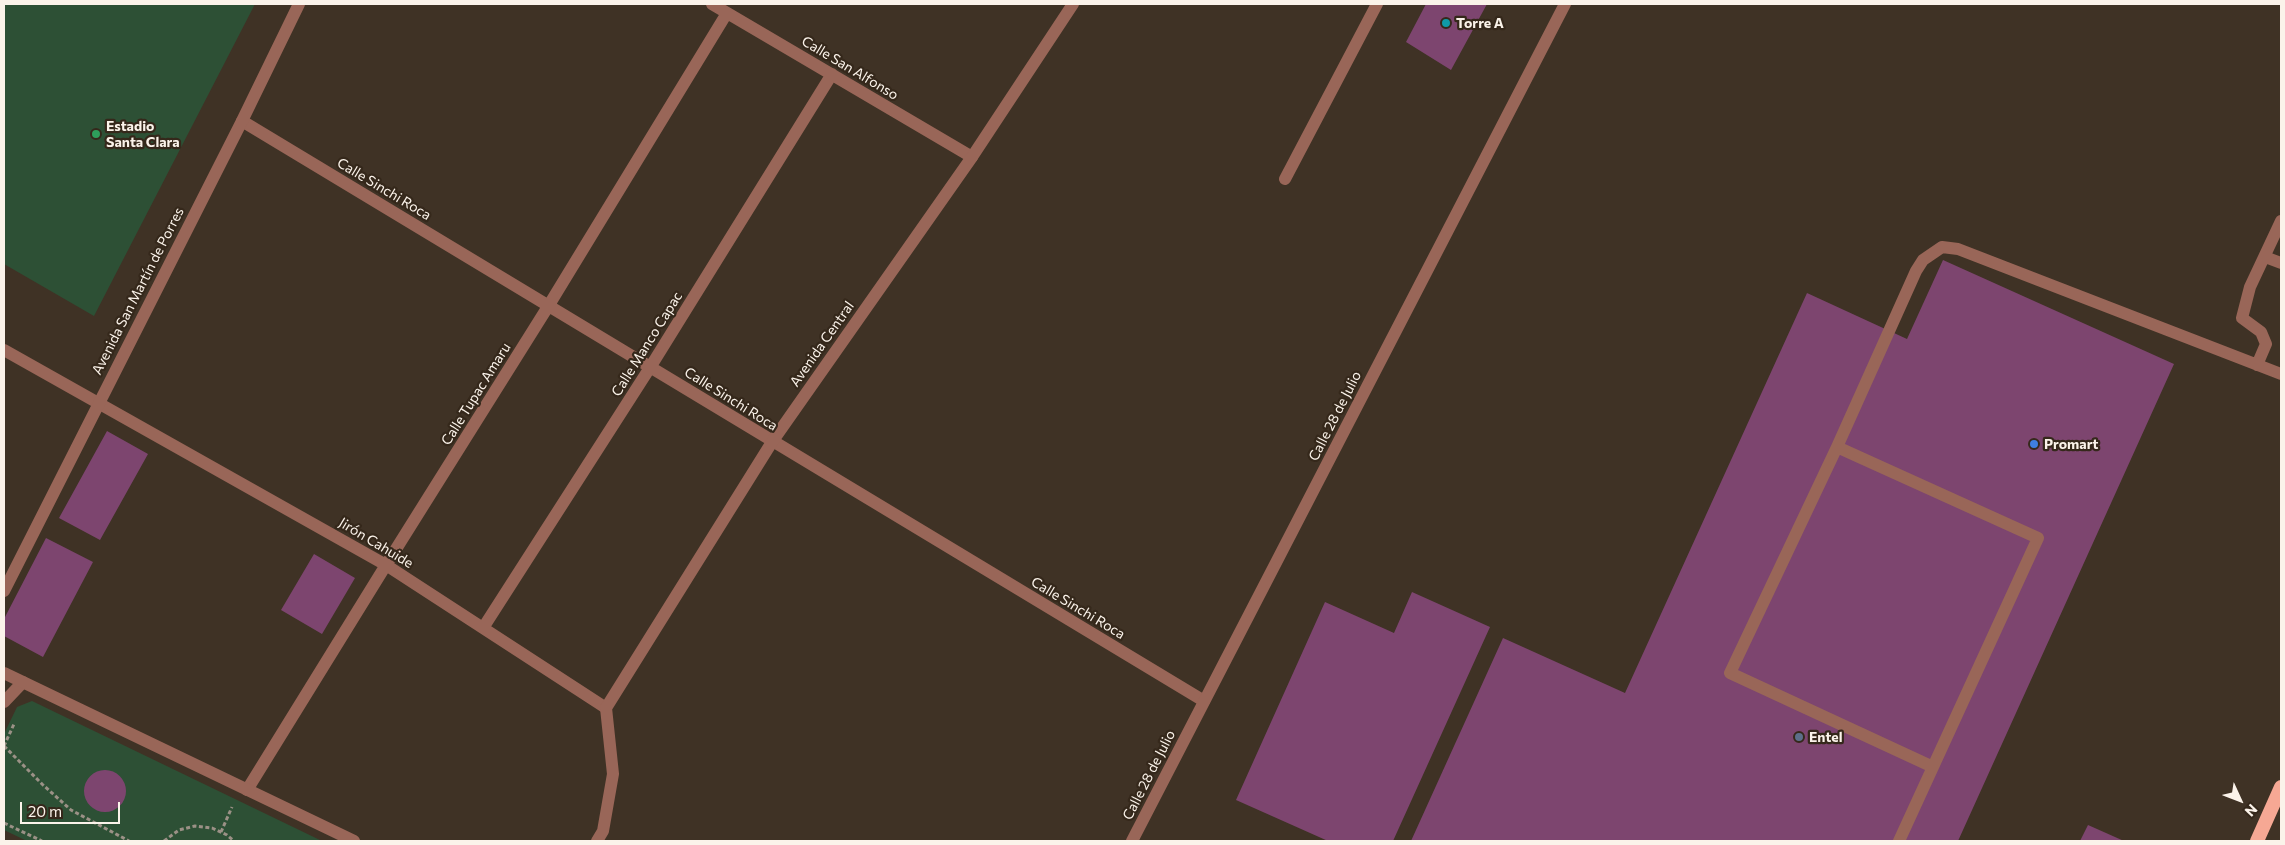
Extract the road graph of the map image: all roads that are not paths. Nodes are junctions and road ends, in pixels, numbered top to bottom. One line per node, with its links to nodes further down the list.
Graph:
1 (299, 4): 8 (street, Avenida San Martín de Porres)
2 (712, 4): 6 (street, Calle San Alfonso)
3 (1073, 4): 9 (street, Avenida Central)
4 (1377, 4): 10 (street)
5 (1565, 4): 27 (street, Calle 28 de Julio)
6 (727, 12): 7 (street, Calle San Alfonso); 14 (street, Calle Tupac Amaru)
7 (832, 74): 9 (street, Calle San Alfonso); 17 (street, Calle Manco Capac)
8 (242, 121): 14 (street, Calle Sinchi Roca); 19 (street, Avenida San Martín de Porres)
9 (972, 157): 20 (street, Avenida Central)
10 (1286, 179)
11 (2281, 221): 12 (street)
12 (2265, 257): 13 (street); 16 (street)
13 (2281, 263)
14 (549, 305): 17 (street, Calle Sinchi Roca); 22 (street, Calle Tupac Amaru)
15 (4, 350): 19 (street, Jirón Cahuide)
16 (2257, 365): 18 (street); 21 (street)
17 (651, 366): 20 (street, Calle Sinchi Roca); 24 (street, Calle Manco Capac)
18 (2281, 374)
19 (98, 402): 22 (street, Jirón Cahuide); 23 (street, Avenida San Martín de Porres)
20 (772, 442): 27 (street, Calle Sinchi Roca); 29 (street, Avenida Central)
21 (1837, 447): 30 (street); 30 (street)
22 (386, 565): 24 (street, Jirón Cahuide); 32 (street, Calle Tupac Amaru)
23 (4, 591)
24 (483, 628): 29 (street, Jirón Cahuide)
25 (4, 673): 26 (street)
26 (24, 682): 28 (street); 32 (street)
27 (1204, 701): 35 (street, Calle 28 de Julio)
28 (4, 702)
29 (606, 708): 34 (street)
30 (1934, 767): 36 (street)
31 (2281, 787): 37 (highway)
32 (247, 790): 33 (street)
33 (354, 841)
34 (597, 841)
35 (1132, 841)
36 (1899, 841)
37 (2257, 841)

